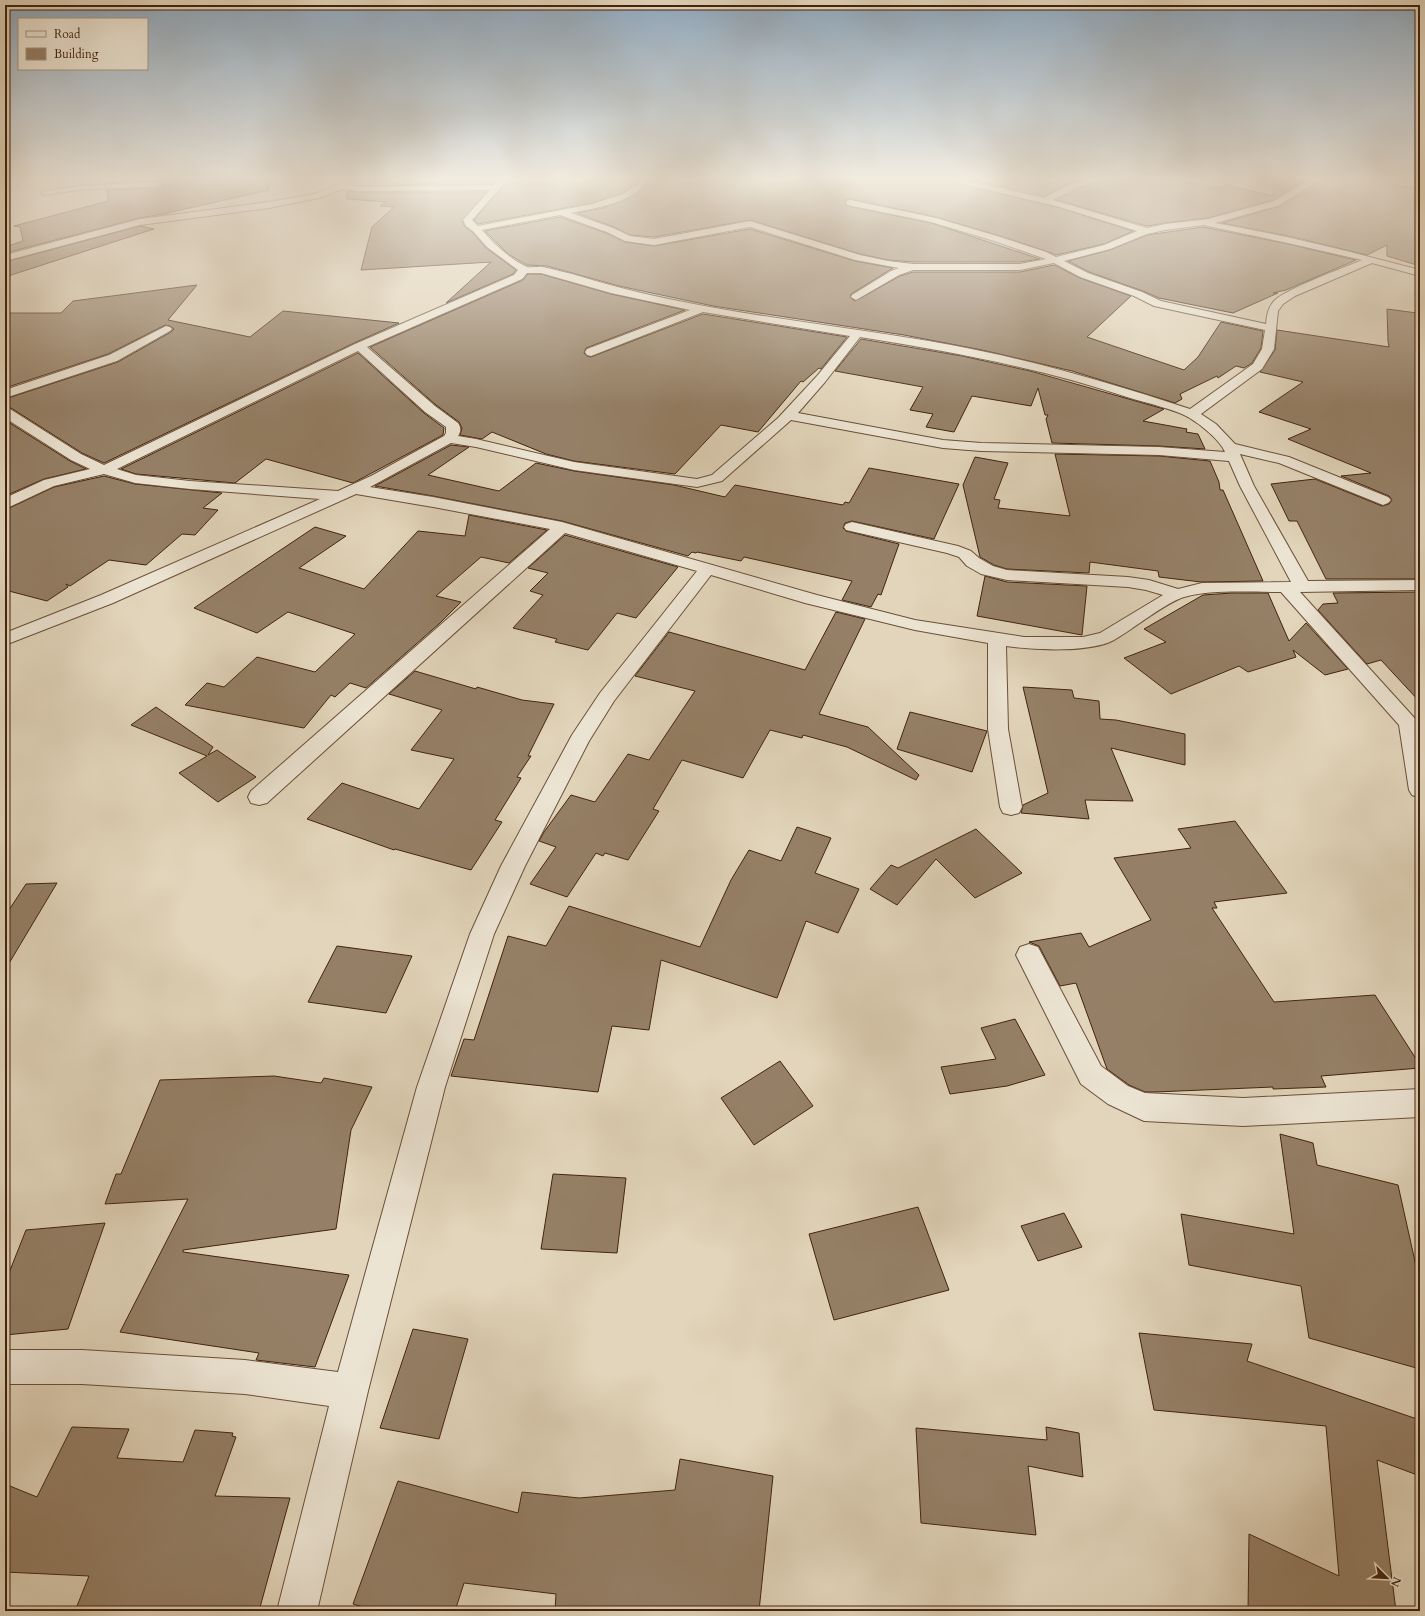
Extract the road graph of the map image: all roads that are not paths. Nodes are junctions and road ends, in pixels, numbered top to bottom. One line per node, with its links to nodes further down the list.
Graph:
1 (18, 254): 7 (street)
2 (503, 254): 11 (street)
3 (847, 254): 10 (street)
4 (1040, 254): 8 (street)
5 (1078, 254): 8 (street)
6 (1347, 254): 9 (street)
7 (5, 258)
8 (1056, 260): 10 (street); 15 (street)
9 (1371, 260): 12 (street); 15 (street)
10 (913, 267): 13 (street)
11 (524, 270): 14 (street); 18 (street)
12 (1420, 273)
13 (856, 298)
14 (702, 309): 17 (street); 19 (street)
15 (1270, 328): 22 (street)
16 (166, 329): 20 (street)
17 (857, 334): 22 (street); 23 (street)
18 (359, 346): 24 (street); 26 (street)
19 (591, 352)
20 (5, 394)
21 (5, 412): 26 (street)
22 (1192, 414): 25 (street)
23 (788, 416): 24 (street); 25 (street)
24 (449, 439): 27 (street)
25 (1232, 452): 28 (street); 34 (street)
26 (104, 470): 27 (street); 29 (street)
27 (347, 493): 30 (street); 36 (street)
28 (1383, 500)
29 (5, 504)
30 (562, 527): 32 (street); 39 (street)
31 (852, 527): 35 (street)
32 (707, 570): 37 (street); 44 (street)
33 (1420, 585): 34 (street)
34 (1294, 587): 35 (street); 38 (street)
35 (1177, 594): 37 (street)
36 (5, 639)
37 (998, 640): 40 (street)
38 (1420, 790)
39 (259, 797)
40 (1011, 807)
41 (1029, 955): 42 (street)
42 (1420, 1103)
43 (5, 1367): 44 (street)
44 (350, 1391): 45 (street)
45 (297, 1611)

